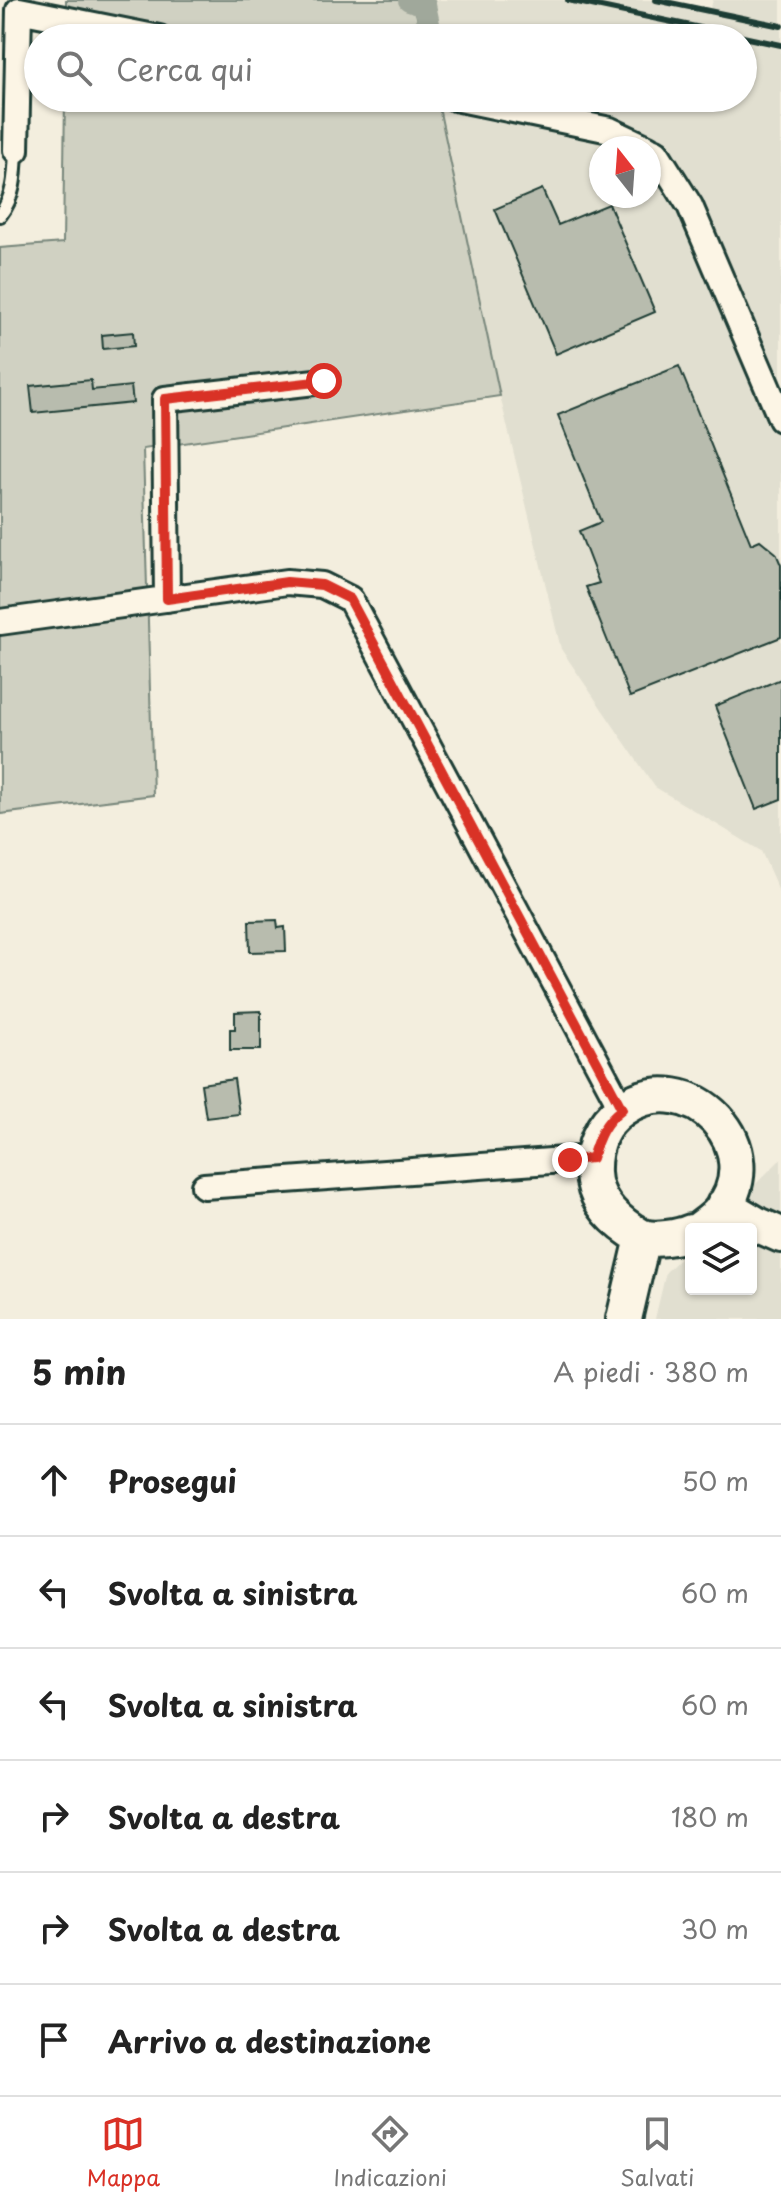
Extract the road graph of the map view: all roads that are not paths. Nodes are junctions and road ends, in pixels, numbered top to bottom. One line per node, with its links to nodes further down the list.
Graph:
1 (89, 24): 4 (street)
2 (523, 112): 3 (street)
3 (623, 136)
4 (16, 150): 6 (lane)
5 (661, 160): 8 (street)
6 (0, 215)
7 (324, 381): 9 (street)
8 (781, 419)
9 (167, 599): 10 (street); 11 (street)
10 (0, 622)
11 (622, 1109): 12 (main road); 14 (main road)
12 (592, 1158): 13 (street); 18 (main road)
13 (204, 1186)
14 (724, 1205): 15 (main road); 17 (main road)
15 (707, 1223)
16 (685, 1234): 18 (main road)
17 (781, 1235)
18 (643, 1238): 19 (main road)
19 (624, 1319)

